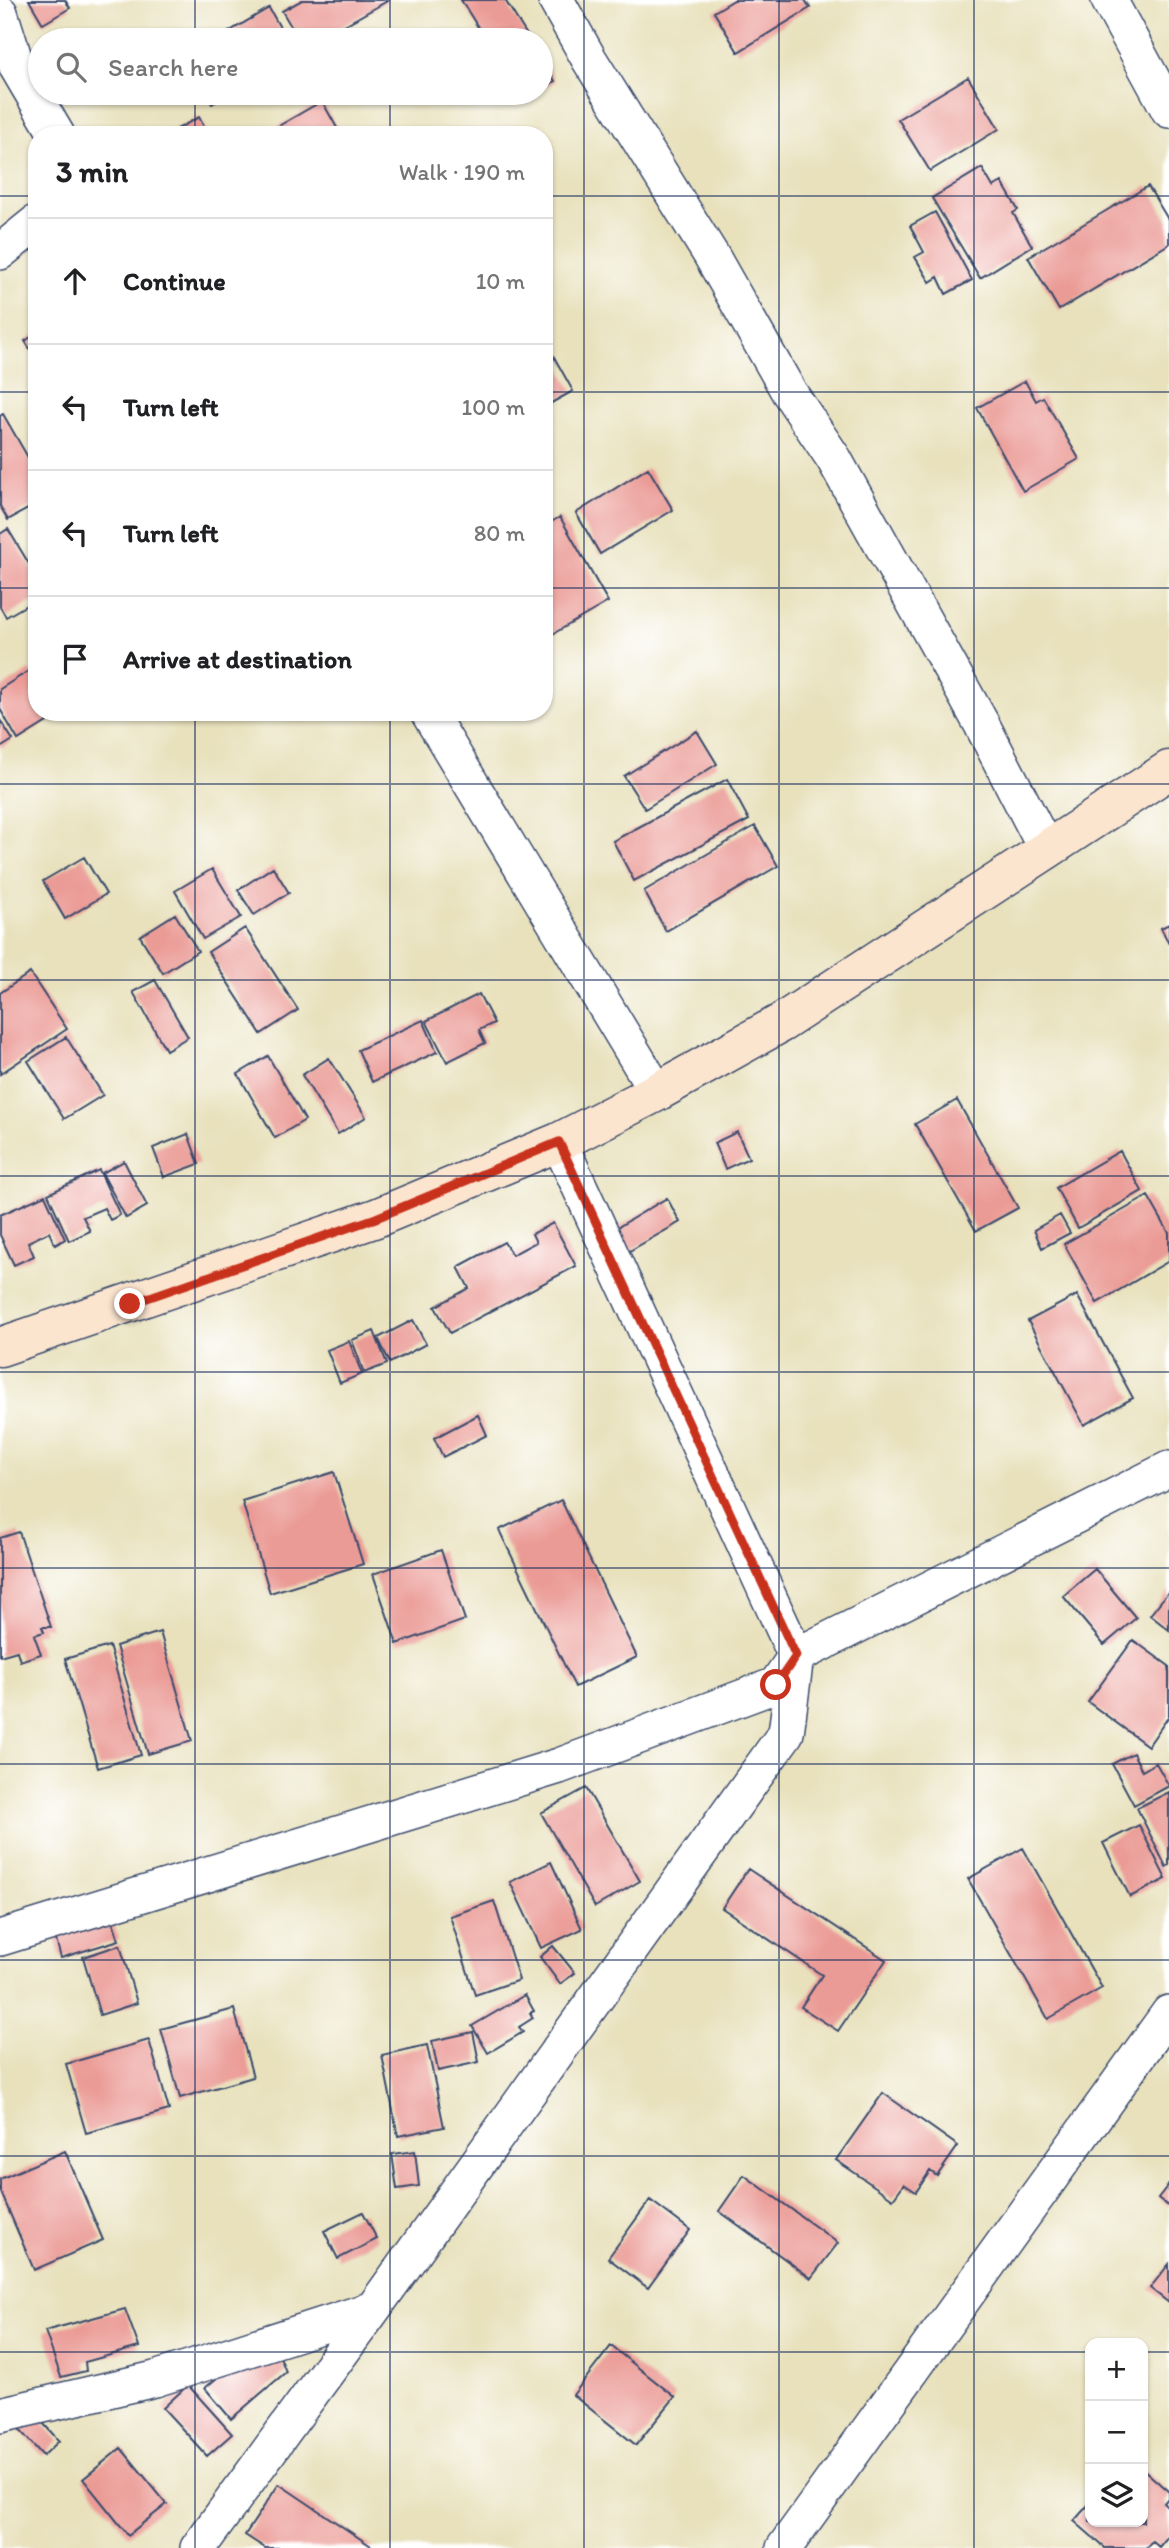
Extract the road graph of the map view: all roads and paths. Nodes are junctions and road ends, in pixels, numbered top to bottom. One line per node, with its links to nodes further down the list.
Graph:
1 (556, 0): 12 (street)
2 (1109, 0): 6 (street)
3 (0, 13): 4 (street)
4 (28, 86)
5 (39, 105): 7 (street)
6 (1169, 110)
7 (52, 126)
8 (28, 229): 9 (street)
9 (0, 252)
10 (434, 721): 13 (street)
11 (1169, 770): 12 (street)
12 (1047, 851): 13 (street)
13 (657, 1092): 14 (street)
14 (559, 1142): 15 (street); 17 (street)
15 (0, 1347)
16 (1169, 1469): 17 (street)
17 (796, 1656): 18 (street); 20 (street)
18 (0, 1938)
19 (1169, 2013): 23 (street)
20 (373, 2309): 21 (street); 22 (street)
21 (0, 2415)
22 (198, 2548)
23 (784, 2548)

